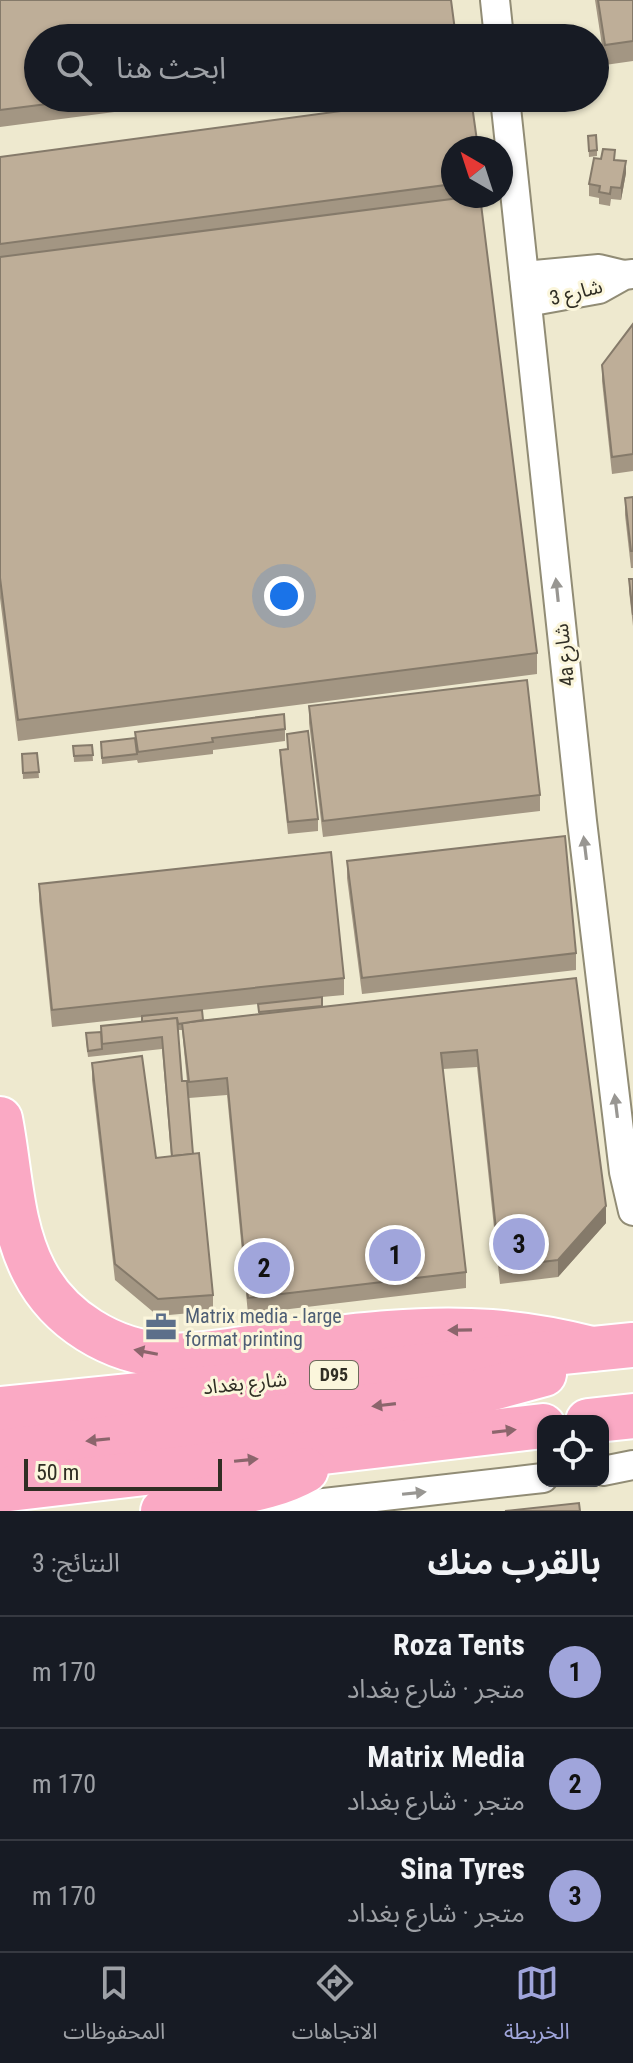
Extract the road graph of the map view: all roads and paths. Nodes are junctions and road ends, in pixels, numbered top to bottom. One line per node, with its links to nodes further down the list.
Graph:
1 (495, 0): 2 (street)
2 (498, 24)
3 (507, 112): 5 (street, 4a شارع)
4 (628, 274): 5 (street, شارع 3)
5 (526, 289): 7 (street, 4a شارع, one-way to 5)
6 (0, 1119): 8 (main road, one-way to 6)
7 (633, 1211)
8 (613, 1347): 9 (main road, شارع بغداد / D95); 14 (main road, one-way to 14)
9 (0, 1409)
10 (633, 1416): 11 (main road)
11 (609, 1419)
12 (537, 1427): 13 (main road, one-way to 12)
13 (337, 1450): 14 (main road, one-way to 13); 18 (main road)
14 (2, 1464)
15 (633, 1465): 16 (street)
16 (609, 1470)
17 (537, 1479): 19 (street, one-way to 17)
18 (163, 1511)
19 (253, 1511)

